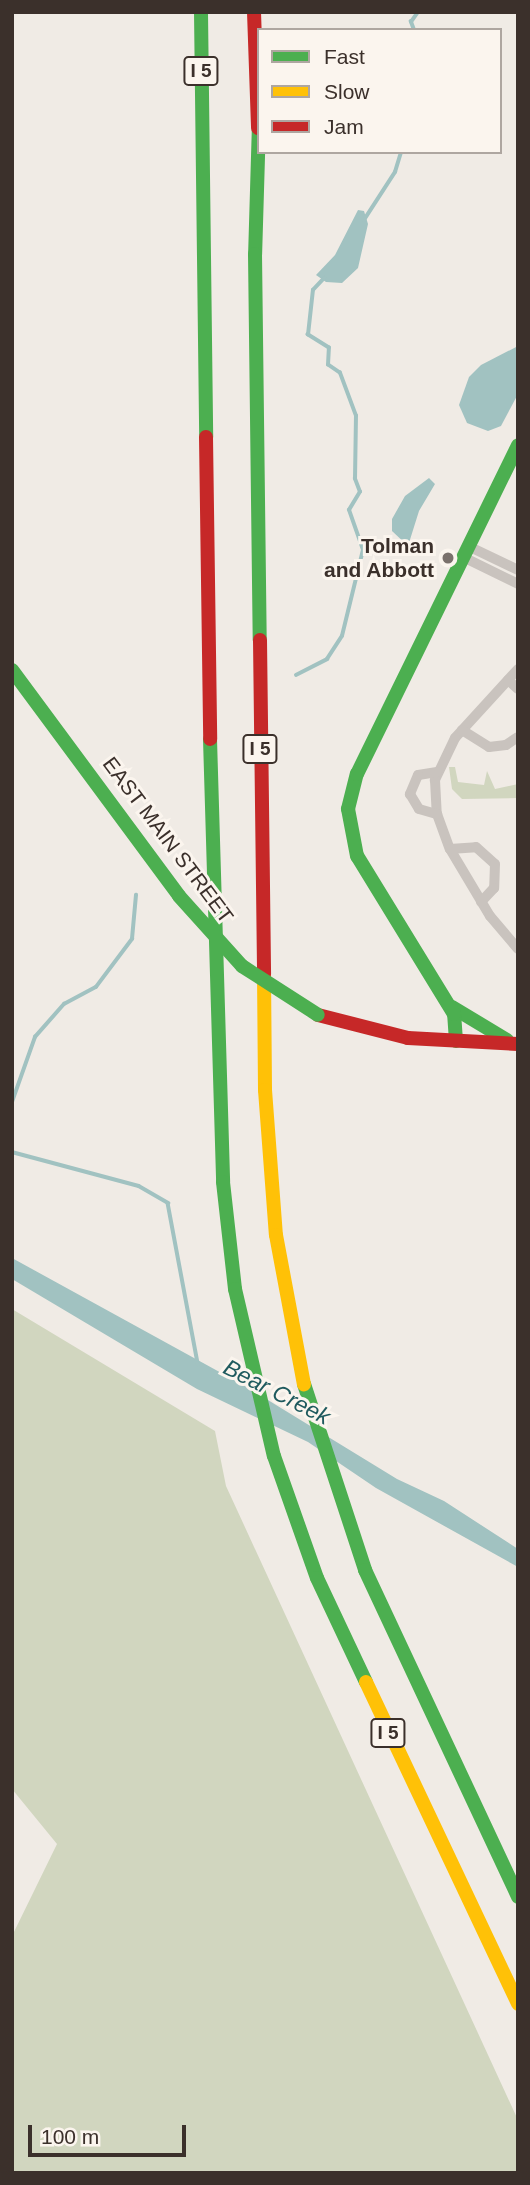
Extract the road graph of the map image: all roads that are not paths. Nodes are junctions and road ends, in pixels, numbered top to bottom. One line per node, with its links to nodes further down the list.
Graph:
1 (195, 12): 5 (main road)
2 (201, 12): 5 (main road, I 5)
3 (254, 12): 4 (main road, I 5)
4 (257, 80)
5 (202, 130): 26 (main road, I 5)
6 (258, 154): 25 (main road, I 5)
7 (518, 445): 8 (main road)
8 (466, 552): 9 (street); 10 (street); 22 (main road)
9 (518, 570)
10 (518, 584)
11 (518, 669): 13 (street)
12 (12, 670): 23 (main road, EAST MAIN STREET, bridge)
13 (508, 680): 14 (street); 15 (street)
14 (518, 690)
15 (461, 730): 16 (street); 17 (street)
16 (518, 737)
17 (437, 772): 18 (street); 18 (street)
18 (437, 814): 19 (street)
19 (450, 849): 20 (street); 20 (street)
20 (481, 902): 21 (street)
21 (518, 949)
22 (446, 1001): 23 (main road); 24 (main road)
23 (456, 1041): 24 (main road, EAST MAIN STREET)
24 (516, 1044)
25 (518, 1898)
26 (518, 2004)

